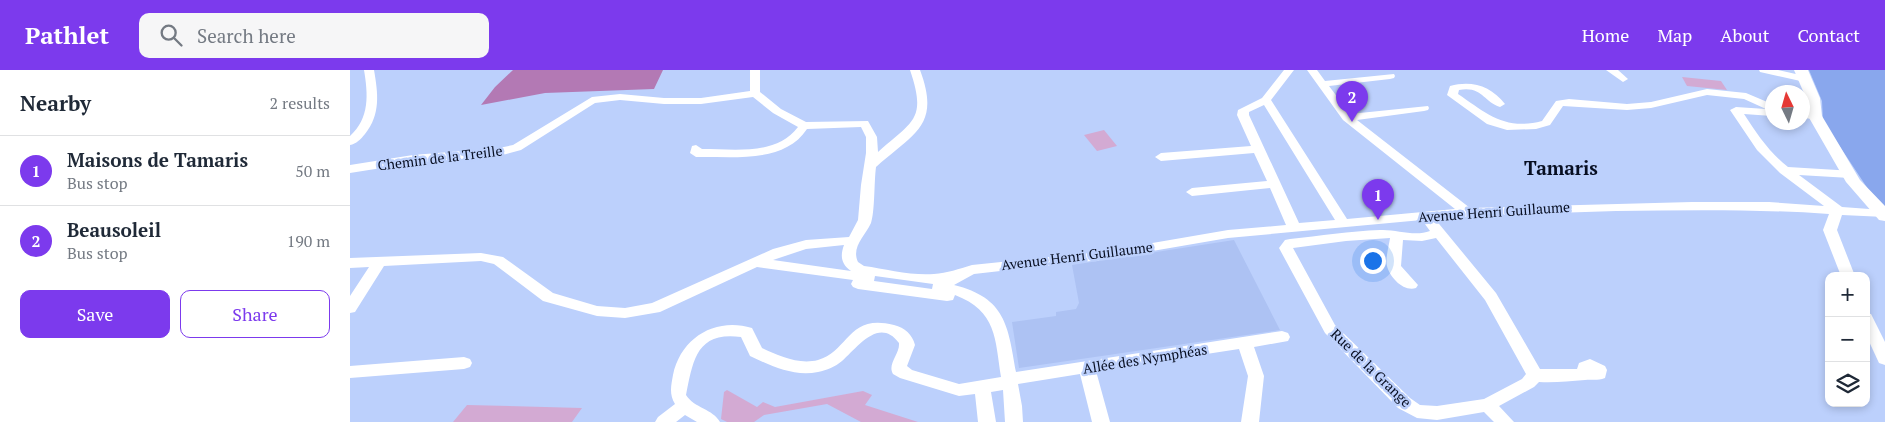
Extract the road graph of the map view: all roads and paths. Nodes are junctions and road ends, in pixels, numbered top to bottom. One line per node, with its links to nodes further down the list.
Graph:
1 (369, 70): 23 (street)
2 (755, 70): 13 (street)
3 (915, 70): 27 (street)
4 (1289, 70): 14 (street)
5 (1312, 70): 11 (street)
6 (1611, 70): 10 (street)
7 (1764, 70): 8 (street)
8 (1803, 74)
9 (1390, 76): 11 (street)
10 (1623, 79)
11 (1323, 84): 21 (street)
12 (1810, 91): 18 (main road)
13 (755, 94): 22 (street); 28 (street, Chemin de la Treille)
14 (1266, 100): 25 (street); 37 (street)
15 (1500, 104): 16 (street)
16 (1765, 105)
17 (1424, 108): 21 (street)
18 (1810, 110)
19 (1765, 112): 29 (street)
20 (1810, 115): 30 (main road)
21 (1347, 118): 34 (street)
22 (804, 126): 24 (street); 27 (street)
23 (350, 142)
24 (696, 149)
25 (1259, 149): 26 (street); 31 (street)
26 (1161, 158)
27 (872, 164): 41 (street)
28 (350, 169)
29 (1784, 170): 30 (street); 33 (street)
30 (1850, 174): 35 (main road)
31 (1273, 184): 32 (street); 38 (street)
32 (1192, 192)
33 (1837, 210): 34 (street, Avenue Henri Guillaume); 35 (street, Avenue Henri Guillaume); 48 (street)
34 (1468, 212): 36 (street, Avenue Henri Guillaume)
35 (1884, 215)
36 (1425, 216): 37 (street, Avenue Henri Guillaume); 40 (street)
37 (1343, 223): 38 (street, Avenue Henri Guillaume)
38 (1294, 227): 50 (street, Avenue Henri Guillaume)
39 (1397, 236): 40 (street, Rue de la Grange); 49 (street); 65 (street, Rue de la Grange)
40 (1441, 237): 60 (street)
41 (854, 241): 42 (street); 50 (street, Avenue Henri Guillaume)
42 (798, 245): 44 (street); 46 (street)
43 (380, 261): 45 (street); 47 (street); 51 (street)
44 (755, 262): 46 (street); 47 (street)
45 (350, 263)
46 (796, 269): 50 (street)
47 (739, 270): 50 (street)
48 (1846, 272)
49 (1411, 285)
50 (950, 288): 61 (street)
51 (350, 308)
52 (1870, 327): 55 (street)
53 (1282, 337): 54 (street, Allée des Nymphéas)
54 (1245, 343): 57 (street, Allée des Nymphéas); 71 (street)
55 (1885, 359)
56 (464, 363): 58 (street)
57 (1087, 368): 61 (street, Allée des Nymphéas); 70 (street)
58 (350, 372)
59 (1588, 373): 60 (street)
60 (1535, 375): 63 (street, Rue de la Grange)
61 (1009, 381): 62 (street, Allée des Nymphéas); 69 (street)
62 (982, 388): 64 (street, Allée des Nymphéas); 68 (street)
63 (1487, 405): 65 (street, Rue de la Grange); 72 (street)
64 (684, 406): 66 (street); 67 (street)
65 (1417, 416)
66 (664, 422)
67 (711, 422)
68 (987, 422)
69 (1014, 422)
70 (1101, 422)
71 (1250, 422)
72 (1505, 422)

